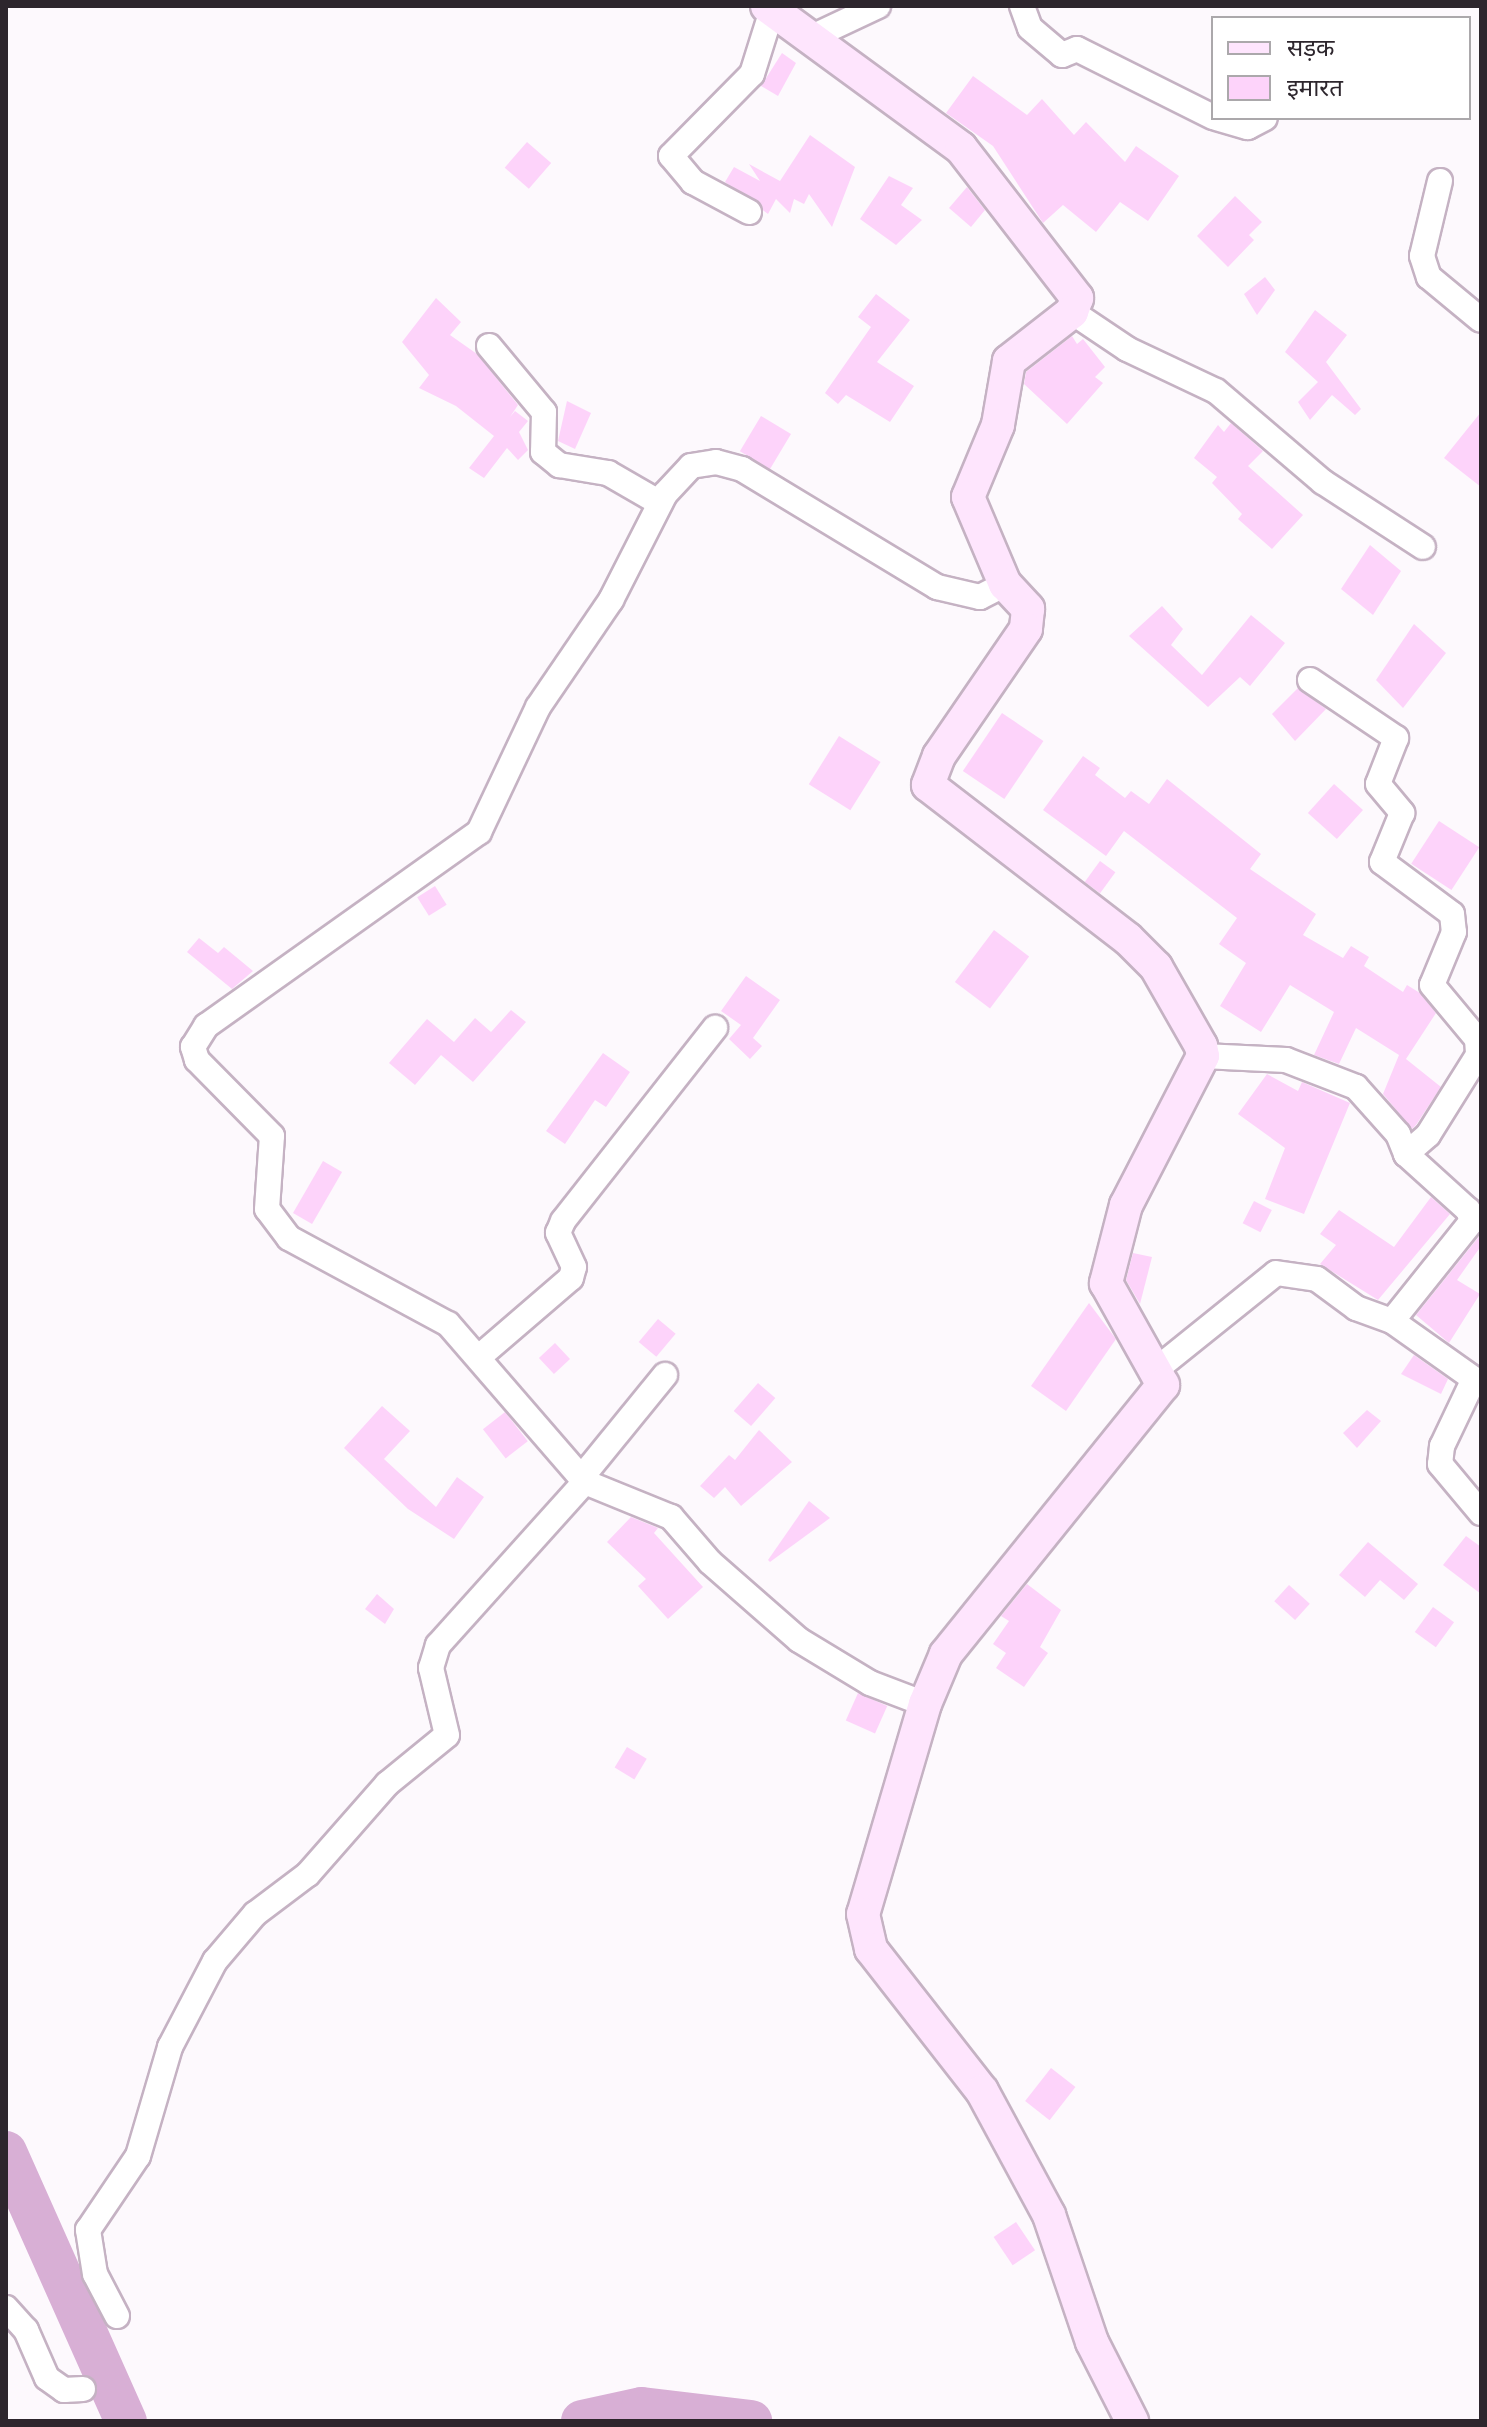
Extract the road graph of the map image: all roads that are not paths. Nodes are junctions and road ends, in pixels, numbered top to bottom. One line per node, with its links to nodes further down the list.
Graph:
1 (878, 6): 4 (street)
2 (1022, 6): 5 (street)
3 (770, 8): 4 (street); 9 (street)
4 (812, 37): 10 (street)
5 (1211, 116)
6 (1222, 120): 7 (street)
7 (1261, 120)
8 (1440, 181): 11 (street)
9 (749, 212)
10 (1072, 312): 14 (street); 15 (street)
11 (1481, 320)
12 (489, 346): 13 (street)
13 (660, 503): 15 (street); 21 (street)
14 (1423, 547)
15 (1005, 584): 18 (street)
16 (1310, 680): 19 (street)
17 (715, 1028): 21 (street)
18 (1203, 1056): 19 (street); 22 (street)
19 (1406, 1154): 20 (street)
20 (1392, 1321): 22 (street); 25 (street)
21 (479, 1357): 24 (street)
22 (1158, 1368): 26 (street)
23 (665, 1375): 24 (street)
24 (583, 1480): 26 (street); 28 (street)
25 (1481, 1513)
26 (925, 1704): 30 (street)
27 (6, 2308): 29 (street)
28 (117, 2316)
29 (83, 2389)
30 (1132, 2421)

